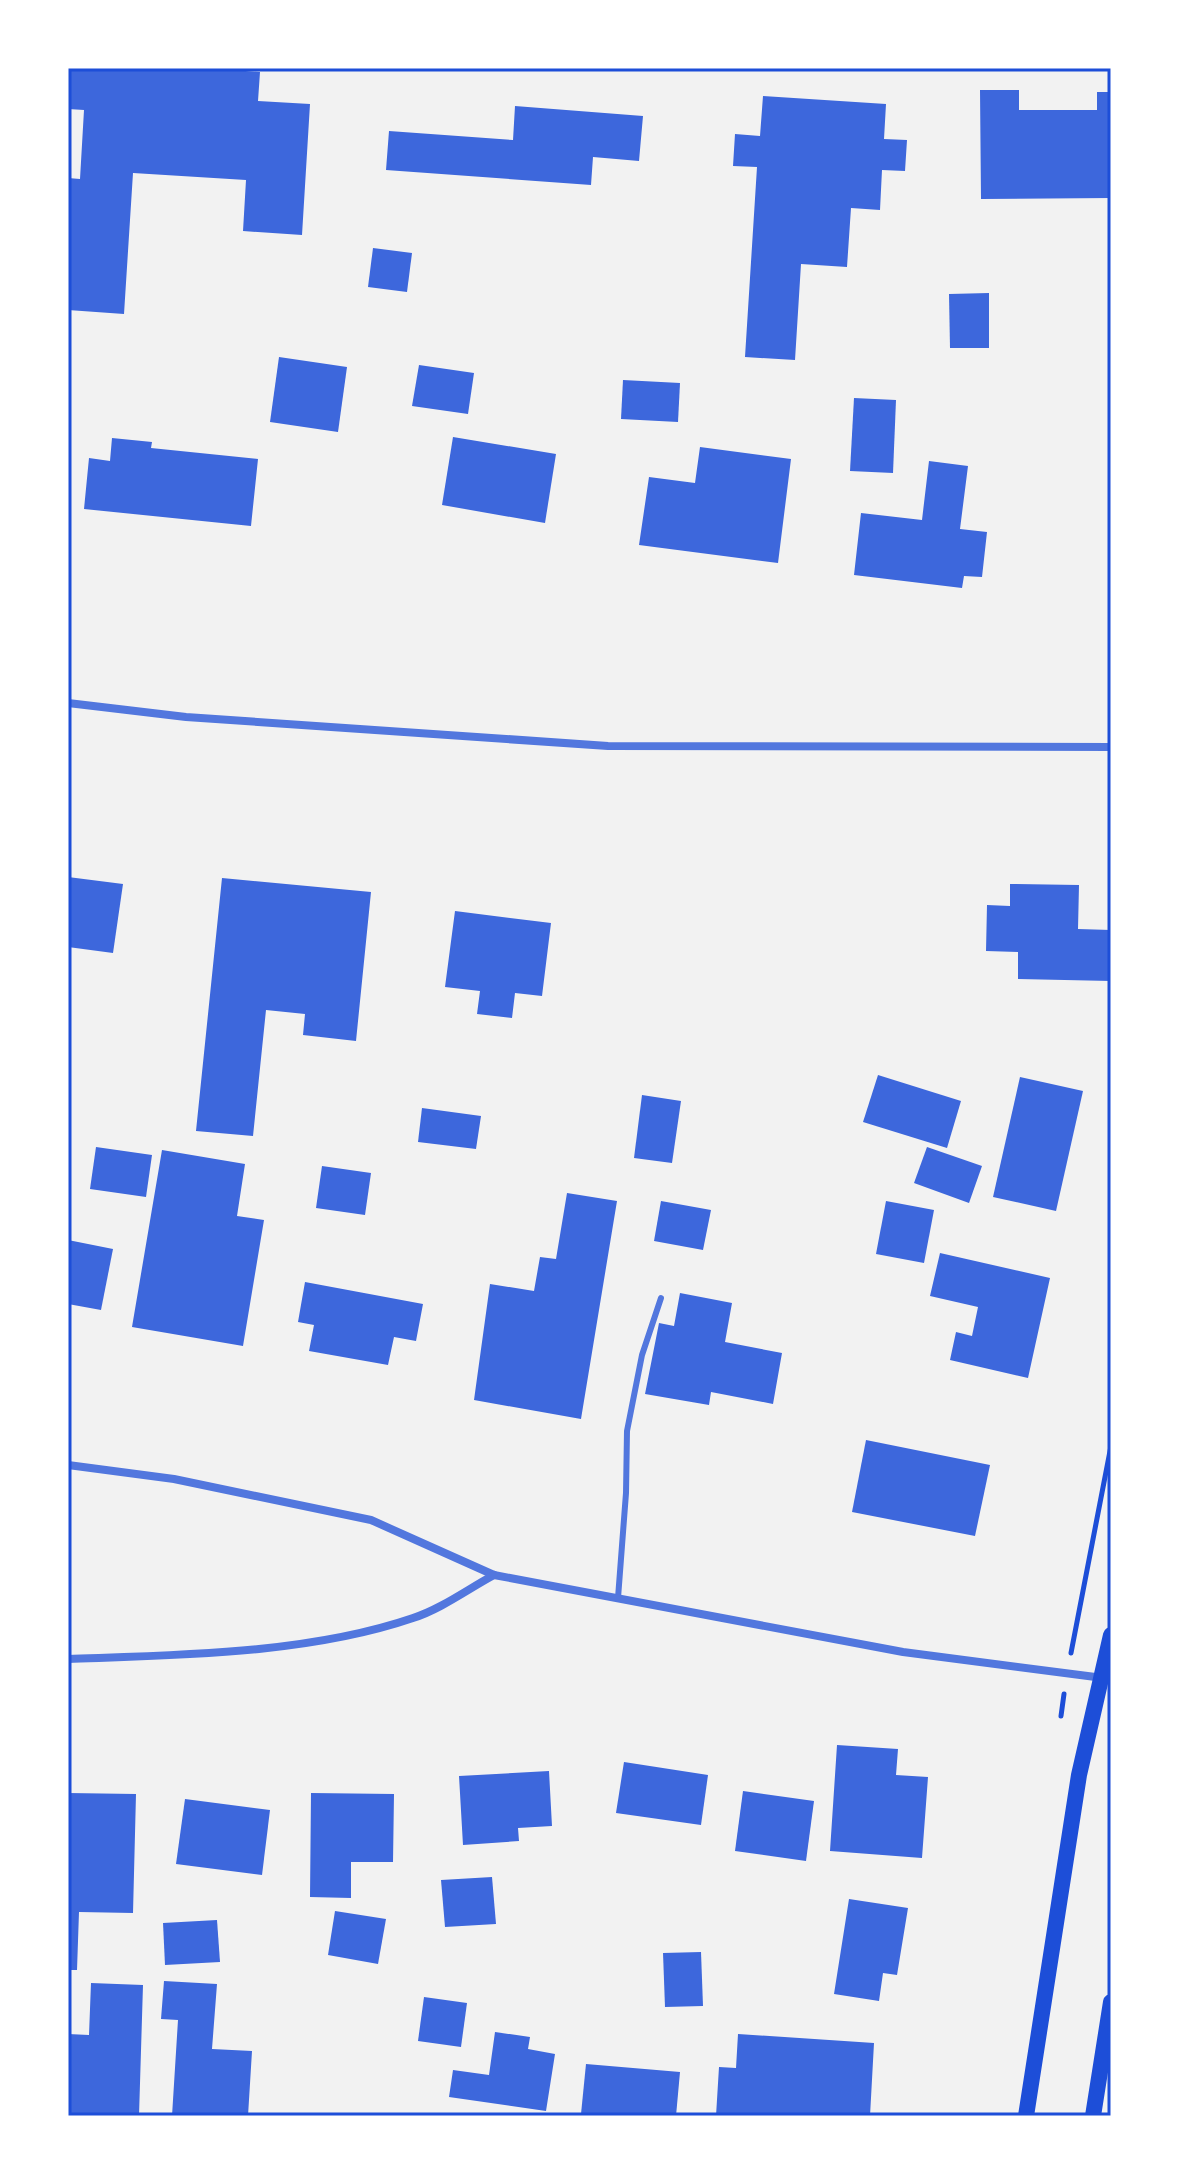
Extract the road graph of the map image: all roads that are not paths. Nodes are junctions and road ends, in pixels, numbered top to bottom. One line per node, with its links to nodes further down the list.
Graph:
1 (68, 703): 2 (street)
2 (1111, 747)
3 (661, 1298): 6 (lane)
4 (68, 1465): 5 (street)
5 (494, 1575): 6 (street); 8 (street)
6 (618, 1598): 9 (street)
7 (1111, 1635): 9 (main road)
8 (68, 1659)
9 (1106, 1679): 11 (main road)
10 (1111, 2002): 12 (main road)
11 (1026, 2116)
12 (1093, 2116)

